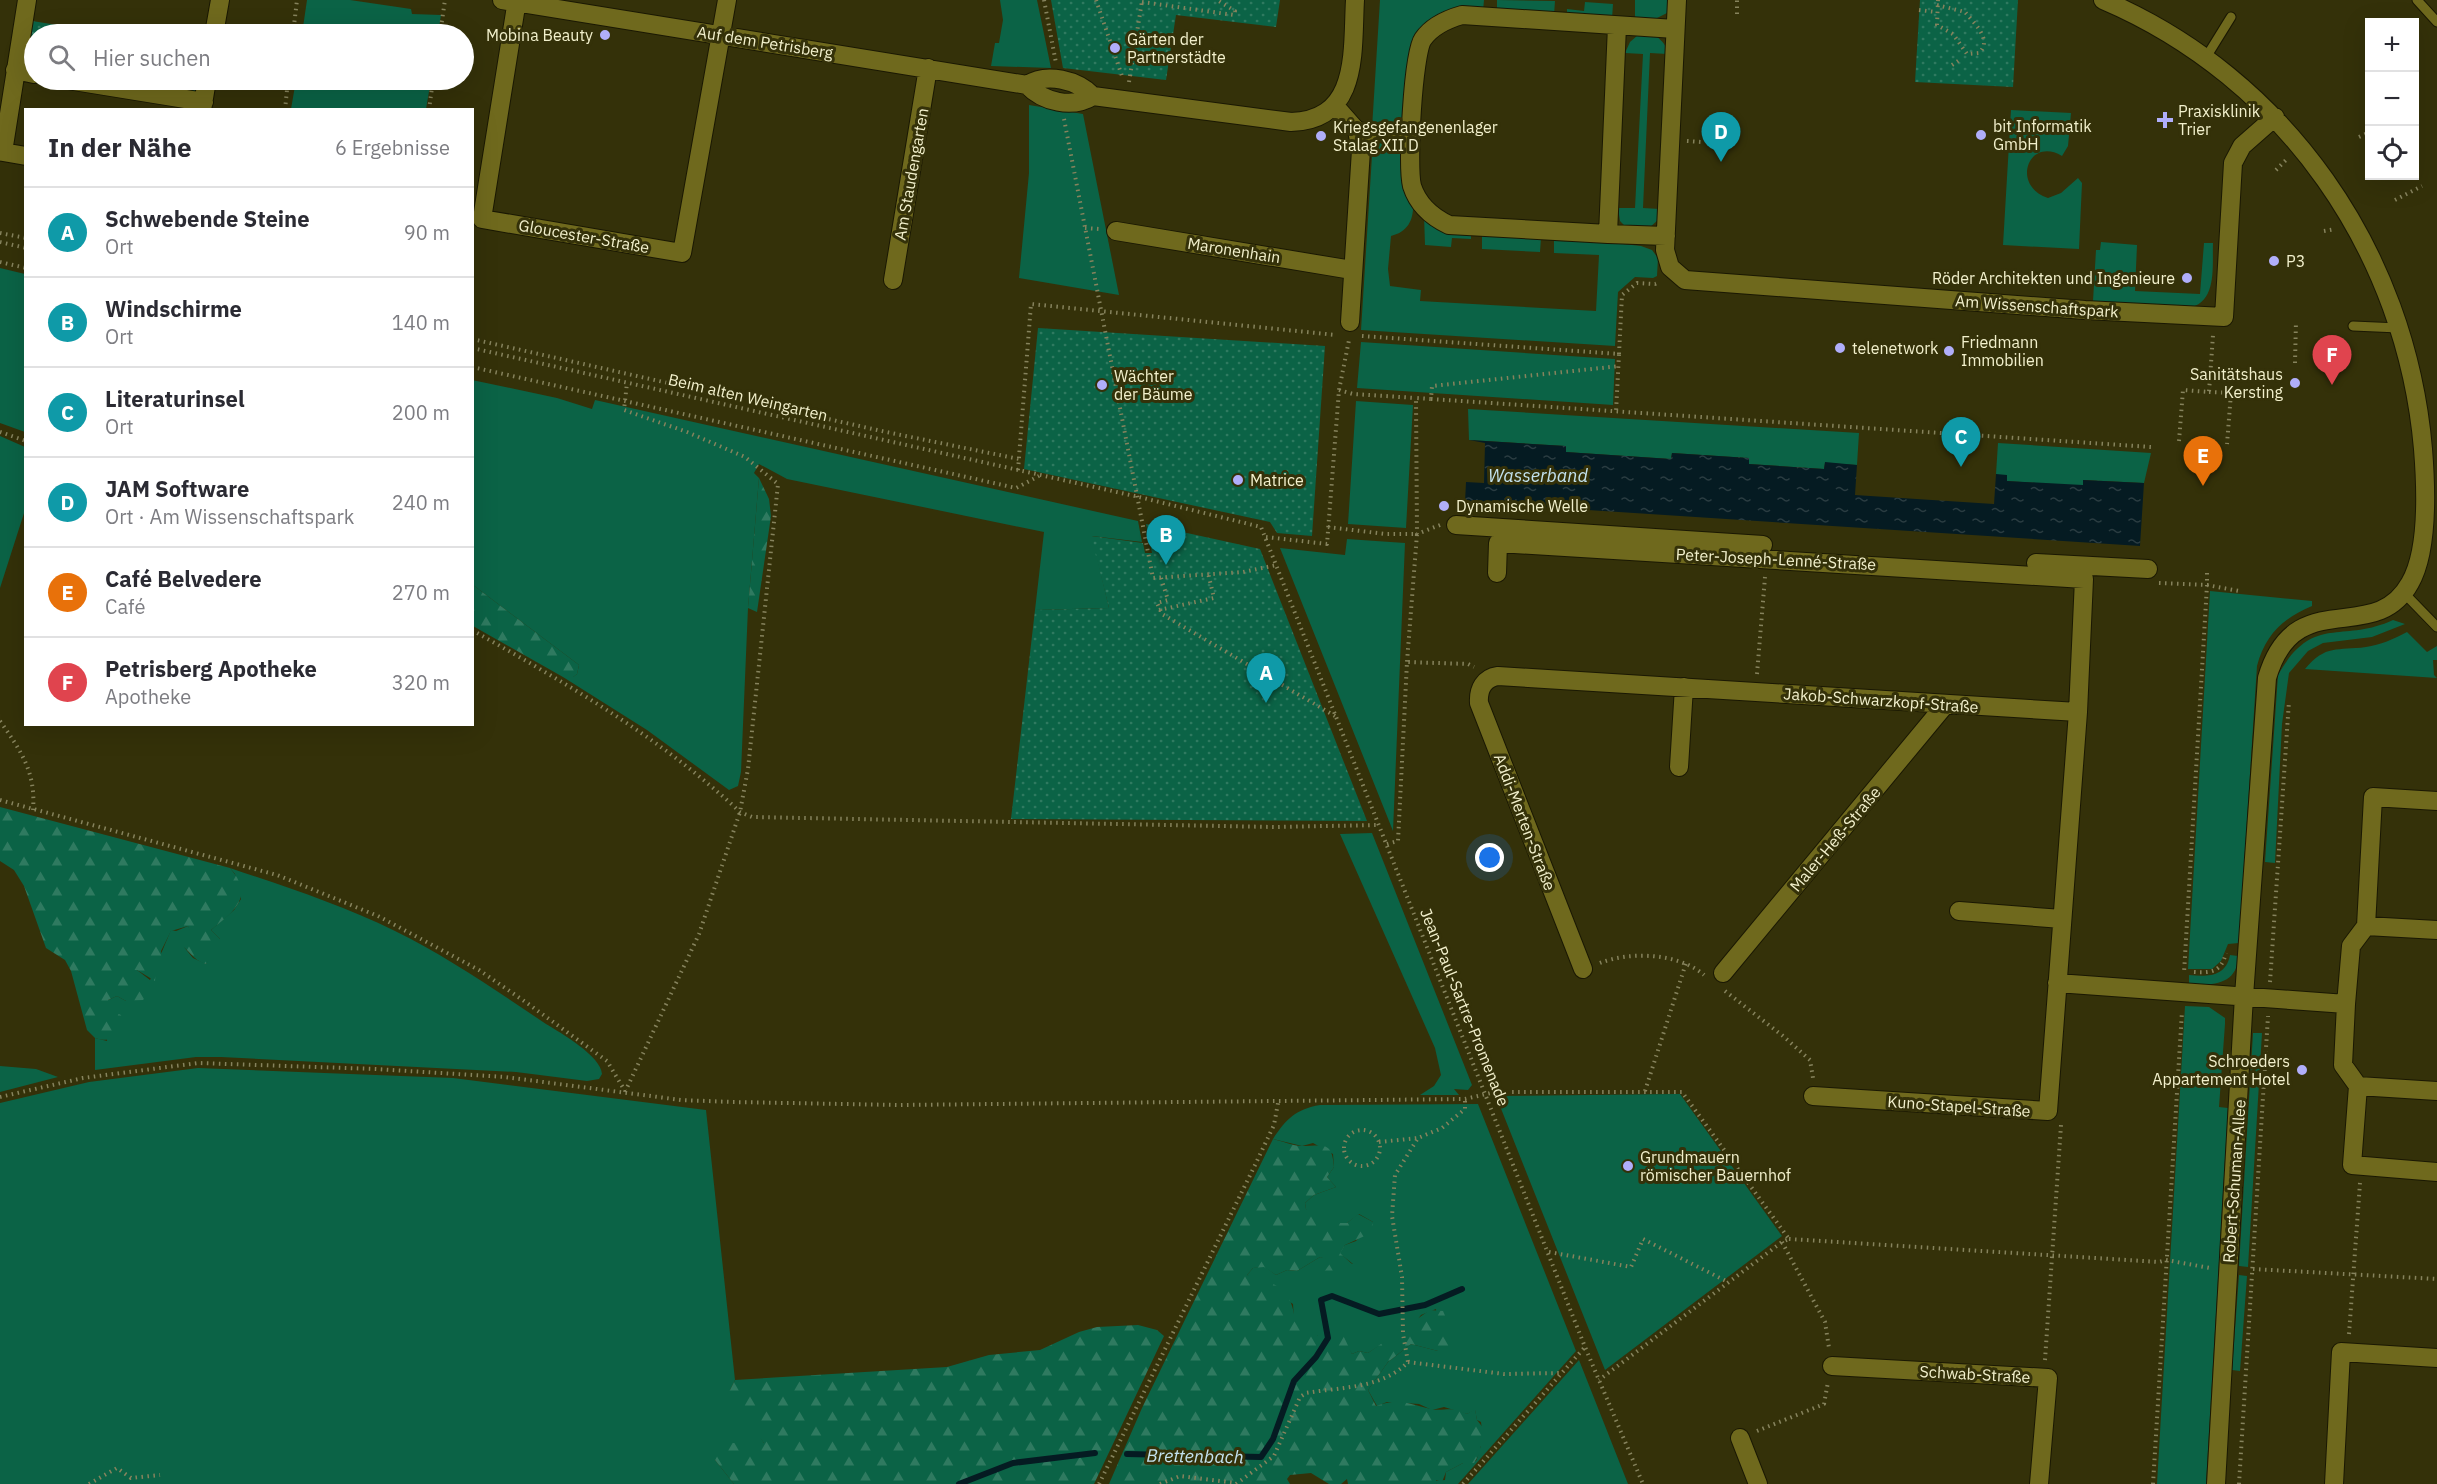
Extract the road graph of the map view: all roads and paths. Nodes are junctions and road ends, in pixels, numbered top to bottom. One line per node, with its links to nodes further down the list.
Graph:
1 (27, 0): 32 (street)
2 (220, 0): 22 (street)
3 (297, 0): 23 (path)
4 (445, 0): 24 (path)
5 (726, 0): 27 (street)
6 (1044, 0): 34 (path)
7 (1096, 0): 35 (path)
8 (1217, 0): 15 (path)
9 (1355, 0): 42 (street)
10 (1677, 0): 26 (street)
11 (1737, 0): 19 (path)
12 (2103, 0): 28 (street)
13 (2417, 0): 21 (lane)
14 (512, 1): 27 (street, Auf dem Petrisberg); 27 (street, Gloucester-Straße)
15 (1142, 1): 36 (path)
16 (1937, 3): 18 (path); 18 (path)
17 (1919, 10): 18 (path)
18 (1936, 12)
19 (1737, 14)
20 (2231, 17): 28 (lane)
21 (2437, 22)
22 (216, 24)
23 (294, 24)
24 (441, 24)
25 (1617, 26): 26 (street); 49 (street); 58 (street)
26 (1675, 29): 59 (street)
27 (721, 36): 31 (street, Auf dem Petrisberg)
28 (2205, 58): 46 (street)
29 (1961, 59): 30 (path)
30 (1952, 65)
31 (928, 68): 42 (street, Auf dem Petrisberg); 67 (street, Am Staudengarten)
32 (15, 70): 33 (street); 52 (street)
33 (24, 72)
34 (1058, 72)
35 (1123, 79)
36 (1129, 83)
37 (120, 90): 41 (street)
38 (205, 90): 41 (street)
39 (287, 90): 43 (path)
40 (432, 90): 44 (path)
41 (203, 106)
42 (1335, 106): 47 (street)
43 (285, 108)
44 (429, 108)
45 (1063, 114): 68 (path)
46 (2275, 117): 69 (street); 73 (street)
47 (1357, 131): 49 (street); 65 (street)
48 (2365, 134): 50 (path)
49 (1411, 136): 58 (street)
50 (2359, 137)
51 (2289, 153): 53 (path)
52 (24, 156)
53 (2276, 170)
54 (2422, 186): 55 (path)
55 (2395, 200)
56 (1116, 231): 65 (street, Maronenhain)
57 (0, 232): 60 (path)
58 (1608, 234): 59 (street)
59 (1666, 236): 66 (street)
60 (24, 238)
61 (0, 242): 62 (path)
62 (24, 248)
63 (0, 262): 64 (path)
64 (24, 268)
65 (1352, 270): 70 (street)
66 (1677, 274): 69 (street, Am Wissenschaftspark); 77 (path)
67 (893, 280)
68 (1103, 312): 74 (path); 92 (path); 95 (path)
69 (2214, 316): 83 (path)
70 (1350, 321)
71 (2290, 321): 78 (path)
72 (2353, 326): 73 (lane)
73 (2400, 328): 109 (street)
74 (1338, 335)
75 (474, 339): 92 (path)
76 (474, 348): 81 (path, Beim alten Weingarten)
77 (1619, 354): 79 (path); 82 (path)
78 (2295, 363)
79 (1620, 366): 85 (path); 86 (path)
80 (474, 367): 94 (path)
81 (627, 382): 93 (path, Beim alten Weingarten); 126 (path)
82 (1339, 390): 84 (path); 97 (path)
83 (2209, 392): 89 (path); 90 (path)
84 (1416, 398): 85 (path); 98 (path)
85 (1431, 399): 86 (path)
86 (1616, 412): 91 (path)
87 (0, 432): 88 (path)
88 (24, 440)
89 (2179, 441)
90 (2227, 444)
91 (2151, 447)
92 (1019, 459): 93 (path)
93 (1018, 470): 94 (path, Beim alten Weingarten)
94 (1040, 476): 95 (path, Beim alten Weingarten)
95 (1139, 497): 99 (path, Beim alten Weingarten); 106 (path)
96 (1456, 525): 98 (path); 102 (street)
97 (1328, 527): 98 (path); 99 (path)
98 (1417, 534): 113 (path)
99 (1266, 537): 101 (path, Jean-Paul-Sartre-Promenade)
100 (1767, 558): 104 (street, Peter-Joseph-Lenné-Straße); 107 (street, Peter-Joseph-Lenné-Straße); 114 (path)
101 (1277, 565): 103 (path); 120 (path, Jean-Paul-Sartre-Promenade)
102 (2148, 569)
103 (1208, 573): 106 (path); 110 (path)
104 (1497, 573)
105 (2207, 573): 108 (path)
106 (1161, 578): 110 (path)
107 (2084, 579): 119 (street, Kuno-Stapel-Straße)
108 (2240, 591)
109 (2403, 593): 111 (lane); 136 (street, Robert-Schuman-Allee)
110 (1159, 610): 120 (path)
111 (2437, 627)
112 (474, 631): 126 (path)
113 (1407, 662): 115 (path); 128 (path)
114 (1758, 667)
115 (1490, 677): 116 (street, Jakob-Schwarzkopf-Straße); 133 (street, Addi-Merten-Straße)
116 (1684, 687): 118 (street, Jakob-Schwarzkopf-Straße); 122 (street)
117 (2289, 701): 137 (path)
118 (1945, 705): 119 (street, Jakob-Schwarzkopf-Straße); 134 (street, Maler-Heß-Straße)
119 (2078, 712): 130 (street, Kuno-Stapel-Straße)
120 (1336, 716): 127 (path, Jean-Paul-Sartre-Promenade)
121 (0, 721): 125 (path)
122 (1679, 767)
123 (0, 801): 125 (path)
124 (2437, 801): 131 (street)
125 (33, 810): 142 (path)
126 (740, 812): 127 (path); 142 (path)
127 (1379, 825): 128 (path, Jean-Paul-Sartre-Promenade)
128 (1387, 844): 143 (path, Jean-Paul-Sartre-Promenade)
129 (1959, 911): 130 (street)
130 (2062, 919): 135 (street, Kuno-Stapel-Straße)
131 (2366, 926): 132 (street); 138 (street)
132 (2437, 930)
133 (1583, 969): 140 (path)
134 (1723, 981): 144 (path)
135 (2056, 983): 136 (street); 148 (street, Kuno-Stapel-Straße)
136 (2244, 996): 137 (street); 158 (street, Robert-Schuman-Allee)
137 (2269, 997): 138 (street); 157 (path)
138 (2346, 1004): 139 (street)
139 (2358, 1086): 141 (street); 151 (street)
140 (1645, 1090): 143 (path); 153 (path)
141 (2437, 1091)
142 (625, 1092): 145 (path); 147 (path)
143 (1487, 1096): 146 (path); 155 (path, Jean-Paul-Sartre-Promenade)
144 (1813, 1096): 148 (street, Kuno-Stapel-Straße)
145 (0, 1098)
146 (1465, 1099): 147 (path); 149 (path)
147 (1278, 1103): 173 (path)
148 (2048, 1111): 156 (path)
149 (1418, 1138): 150 (path); 165 (path)
150 (1379, 1142): 150 (path)
151 (2361, 1166): 152 (street); 159 (path)
152 (2437, 1172)
153 (1789, 1239): 154 (path); 156 (path)
154 (1782, 1242): 161 (path); 166 (path)
155 (1549, 1252): 161 (path); 162 (path, Jean-Paul-Sartre-Promenade)
156 (2052, 1256): 158 (path); 168 (path)
157 (2253, 1269): 158 (path); 159 (path); 181 (path)
158 (2228, 1272): 180 (street, Robert-Schuman-Allee)
159 (2352, 1274): 160 (path); 163 (path)
160 (2437, 1279)
161 (1728, 1282): 169 (path)
162 (1585, 1347): 167 (path); 169 (path, Jean-Paul-Sartre-Promenade)
163 (2348, 1353): 164 (street); 182 (street)
164 (2437, 1358)
165 (1408, 1362): 167 (path); 175 (path)
166 (1832, 1366): 168 (street, Schwab-Straße); 170 (path)
167 (1560, 1373): 176 (path)
168 (2048, 1378): 179 (street, Schwab-Straße)
169 (1599, 1380): 177 (path, Jean-Paul-Sartre-Promenade)
170 (1740, 1438): 178 (street)
171 (160, 1475): 172 (path)
172 (89, 1484)
173 (1099, 1484)
174 (1160, 1484): 175 (path)
175 (1236, 1484)
176 (1464, 1484)
177 (1643, 1484)
178 (1758, 1484)
179 (2039, 1484)
180 (2216, 1484)
181 (2239, 1484)
182 (2334, 1484)

